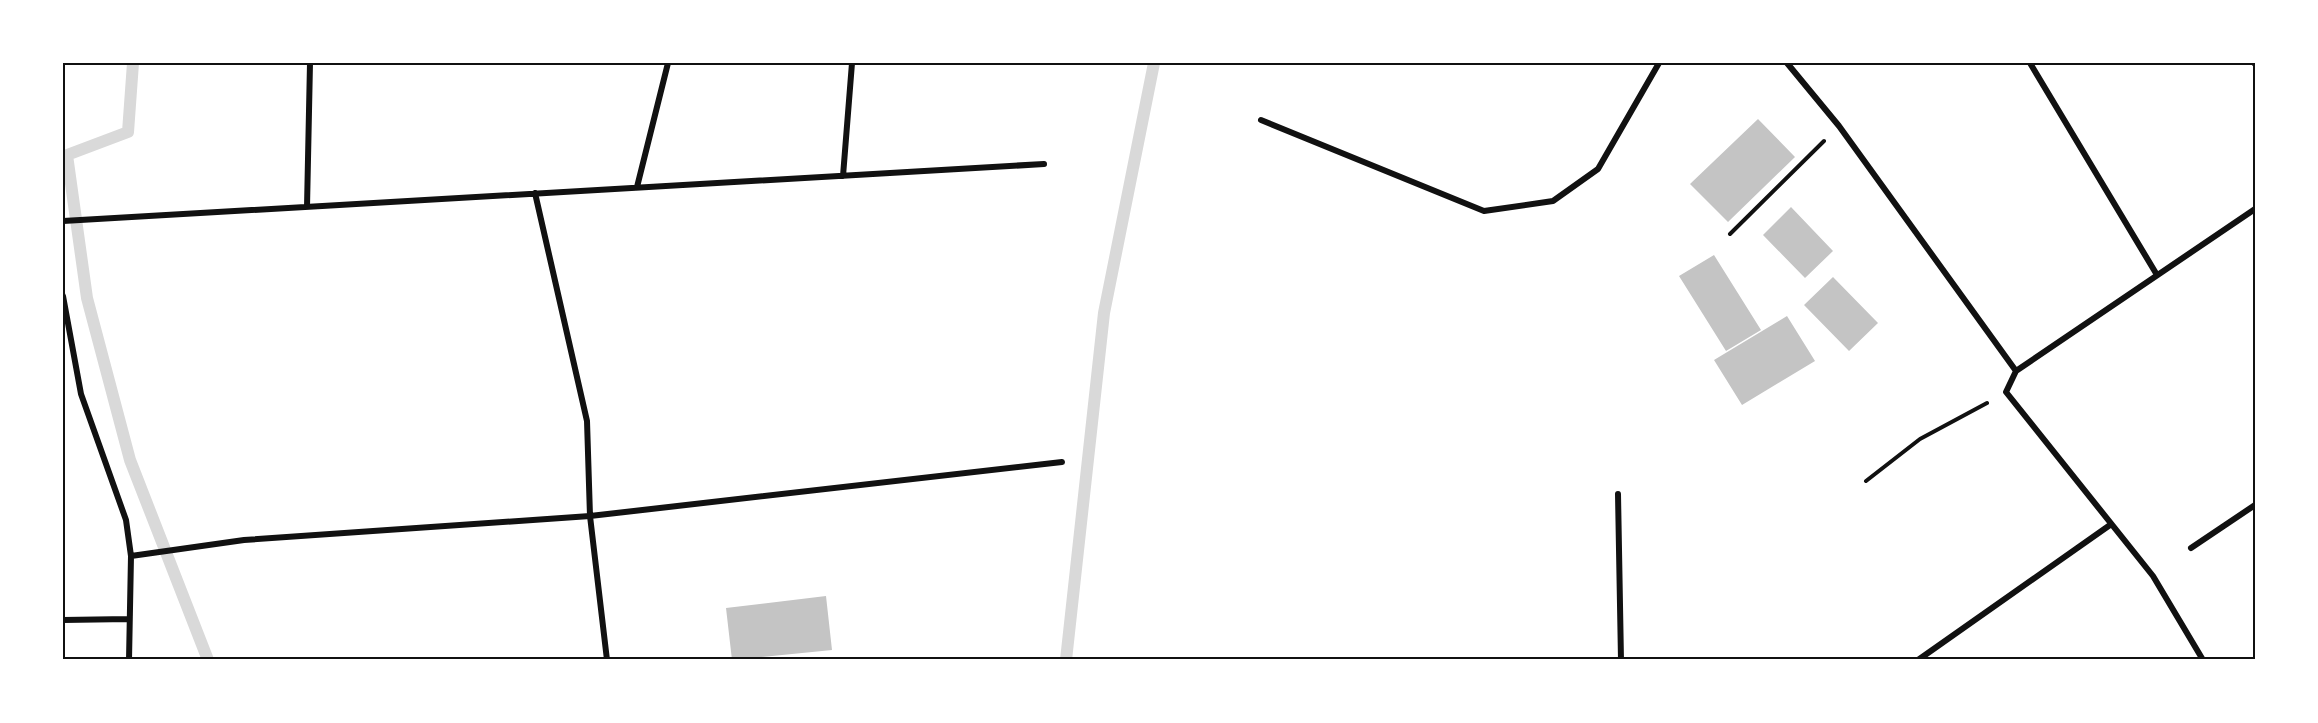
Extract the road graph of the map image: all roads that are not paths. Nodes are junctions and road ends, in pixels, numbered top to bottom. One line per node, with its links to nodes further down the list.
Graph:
1 (310, 63): 12 (street)
2 (668, 63): 10 (street)
3 (852, 63): 9 (street)
4 (1659, 63): 7 (street)
5 (1787, 63): 17 (street)
6 (2030, 63): 15 (street)
7 (1261, 120)
8 (1044, 164): 9 (street)
9 (843, 176): 10 (street)
10 (637, 187): 11 (street)
11 (535, 193): 12 (street); 21 (street)
12 (307, 207): 14 (street)
13 (2255, 209): 15 (street)
14 (63, 221)
15 (2157, 274): 17 (street)
16 (63, 296): 24 (street)
17 (2016, 371): 22 (street)
18 (1062, 462): 21 (street)
19 (1618, 494): 29 (street)
20 (2255, 505): 23 (street)
21 (590, 516): 24 (street); 28 (street)
22 (2110, 525): 30 (street); 31 (street)
23 (2192, 548)
24 (131, 556): 25 (street)
25 (129, 619): 26 (street); 27 (street)
26 (63, 620)
27 (129, 660)
28 (607, 660)
29 (1621, 660)
30 (1918, 660)
31 (2203, 660)

